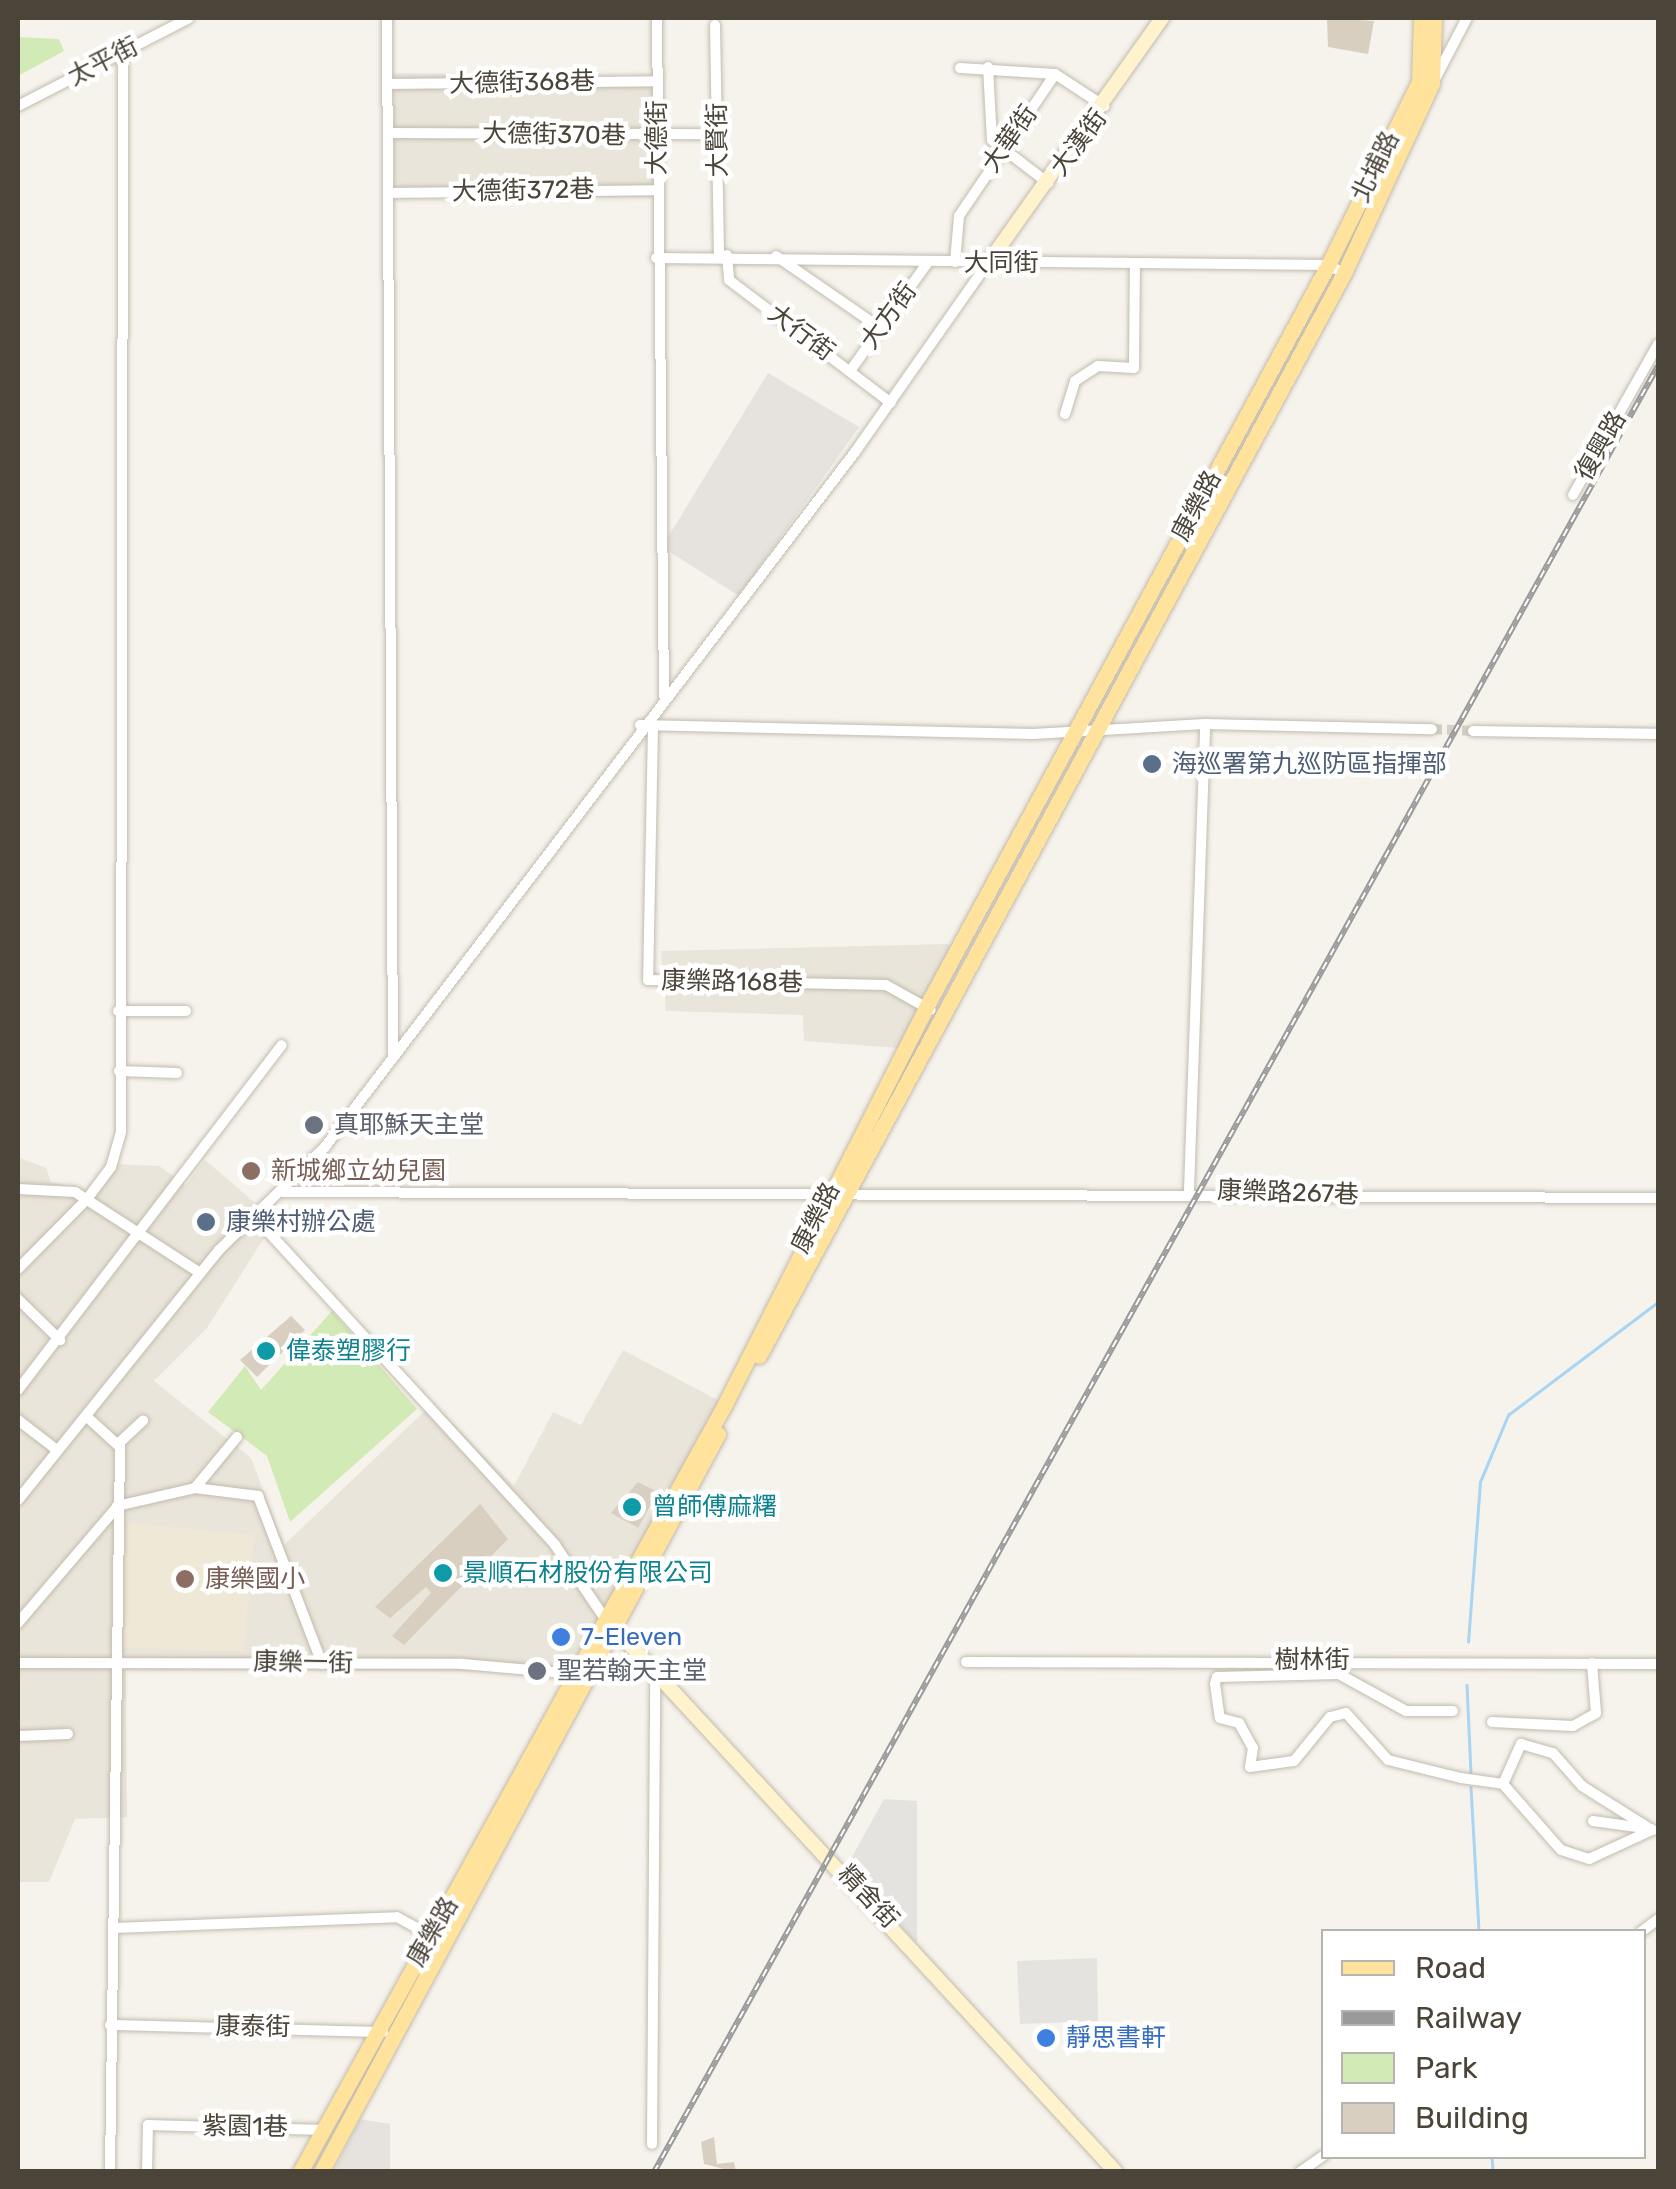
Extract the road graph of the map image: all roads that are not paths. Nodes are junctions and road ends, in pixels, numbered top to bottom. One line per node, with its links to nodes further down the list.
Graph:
1 (189, 18): 9 (street, 太平街)
2 (387, 18): 15 (street)
3 (657, 18): 13 (street, 大德街)
4 (1162, 18): 17 (street, 大漢街)
5 (1421, 18): 14 (main road)
6 (1434, 18): 14 (main road)
7 (1467, 18): 14 (street, 北埔路)
8 (715, 25): 19 (street, 大賢街)
9 (123, 52): 16 (street, 太平街); 50 (street)
10 (988, 67): 11 (street); 12 (street); 21 (street)
11 (960, 68)
12 (1055, 74): 17 (street); 21 (street, 大華街)
13 (657, 81): 15 (street, 大德街368巷); 20 (street, 大德街)
14 (1426, 82): 32 (main road, 北埔路); 33 (main road, 北埔路)
15 (388, 84): 18 (street)
16 (18, 106)
17 (1106, 108): 22 (street, 大漢街)
18 (388, 133): 20 (street, 大德街370巷); 24 (street)
19 (720, 134): 20 (street, 大德街370巷); 25 (street, 大賢街)
20 (656, 136): 23 (street, 大德街)
21 (1001, 149): 22 (street); 29 (street, 大華街)
22 (1049, 183): 30 (street, 大漢街)
23 (657, 190): 24 (street, 大德街372巷); 27 (street, 大德街)
24 (388, 192): 54 (street)
25 (723, 255): 26 (street, 大同街); 27 (street, 大同街); 36 (street, 大行街)
26 (775, 256): 28 (street, 大同街); 34 (street)
27 (656, 258): 41 (street, 大德街)
28 (928, 262): 29 (street, 大同街); 34 (street, 大方街)
29 (954, 262): 30 (street, 大同街)
30 (988, 263): 31 (street, 大同街); 37 (street)
31 (1135, 263): 32 (street, 大同街); 38 (street)
32 (1328, 265): 33 (street, 大同街); 39 (main road, 康樂路)
33 (1344, 273): 39 (main road, 康樂路)
34 (880, 328): 36 (street, 大方街)
35 (1658, 344): 40 (street, 復興路)
36 (850, 371): 37 (street, 大行街)
37 (891, 404): 41 (street)
38 (1066, 414)
39 (1228, 467): 45 (main road, 康樂路); 48 (main road, 康樂路)
40 (1573, 495)
41 (664, 697): 42 (street)
42 (640, 724): 44 (street); 54 (street)
43 (1205, 724): 45 (street); 46 (street); 58 (street)
44 (653, 726): 48 (street); 52 (street, 康樂路168巷)
45 (1098, 728): 48 (street); 52 (main road, 康樂路)
46 (1432, 729)
47 (1473, 731): 49 (street)
48 (1075, 733): 52 (main road, 康樂路)
49 (1658, 734)
50 (118, 1011): 51 (street); 55 (street)
51 (186, 1011)
52 (933, 1012): 60 (main road, 康樂路)
53 (282, 1045): 64 (street)
54 (393, 1058): 59 (street)
55 (119, 1071): 56 (street); 62 (street)
56 (177, 1073)
57 (18, 1189): 62 (street)
58 (1190, 1190): 60 (street, 康樂路267巷); 61 (street, 康樂路267巷)
59 (282, 1192): 60 (street, 康樂路267巷); 63 (street)
60 (836, 1194): 80 (main road, 康樂路)
61 (1658, 1198)
62 (88, 1200): 64 (street); 65 (street)
63 (252, 1214): 66 (street); 80 (street)
64 (142, 1235): 66 (street); 68 (street)
65 (18, 1268)
66 (200, 1272): 70 (street)
67 (18, 1299): 68 (street)
68 (60, 1340): 69 (street)
69 (18, 1390)
70 (86, 1416): 74 (street); 75 (street)
71 (18, 1420): 75 (street)
72 (143, 1422): 74 (street)
73 (237, 1437): 76 (street)
74 (119, 1443): 78 (street)
75 (56, 1450): 77 (street)
76 (195, 1488): 78 (street); 85 (street)
77 (18, 1500)
78 (117, 1506): 79 (street); 84 (street)
79 (18, 1623)
80 (610, 1623): 87 (street, 精舍街); 88 (main road, 康樂路)
81 (966, 1662): 83 (street, 樹林街)
82 (18, 1663): 84 (street, 康樂一街)
83 (1592, 1663): 86 (street, 樹林街); 90 (street)
84 (118, 1664): 85 (street, 康樂一街); 96 (street)
85 (322, 1664): 88 (street, 康樂一街)
86 (1658, 1664)
87 (656, 1674): 103 (street); 109 (street, 精舍街)
88 (580, 1676): 97 (main road, 康樂路); 100 (main road, 康樂路)
89 (1453, 1711): 93 (street)
90 (1492, 1722)
91 (68, 1734): 92 (street)
92 (18, 1736)
93 (1503, 1784): 95 (street); 95 (street)
94 (1593, 1822): 95 (street)
95 (1656, 1830)
96 (114, 1928): 97 (street); 98 (street)
97 (431, 1936): 99 (main road, 康樂路)
98 (110, 2025): 99 (street, 康泰街); 105 (street)
99 (377, 2028): 100 (street); 101 (main road, 康樂路)
100 (392, 2037): 102 (main road, 康樂路)
101 (322, 2128): 102 (street, 紫園1巷); 106 (street, 紫園1巷); 107 (main road, 康樂路)
102 (339, 2137): 108 (main road, 康樂路)
103 (652, 2144)
104 (1321, 2157): 110 (street)
105 (110, 2172)
106 (147, 2172)
107 (300, 2172)
108 (321, 2172)
109 (1116, 2172)
110 (1300, 2172)

